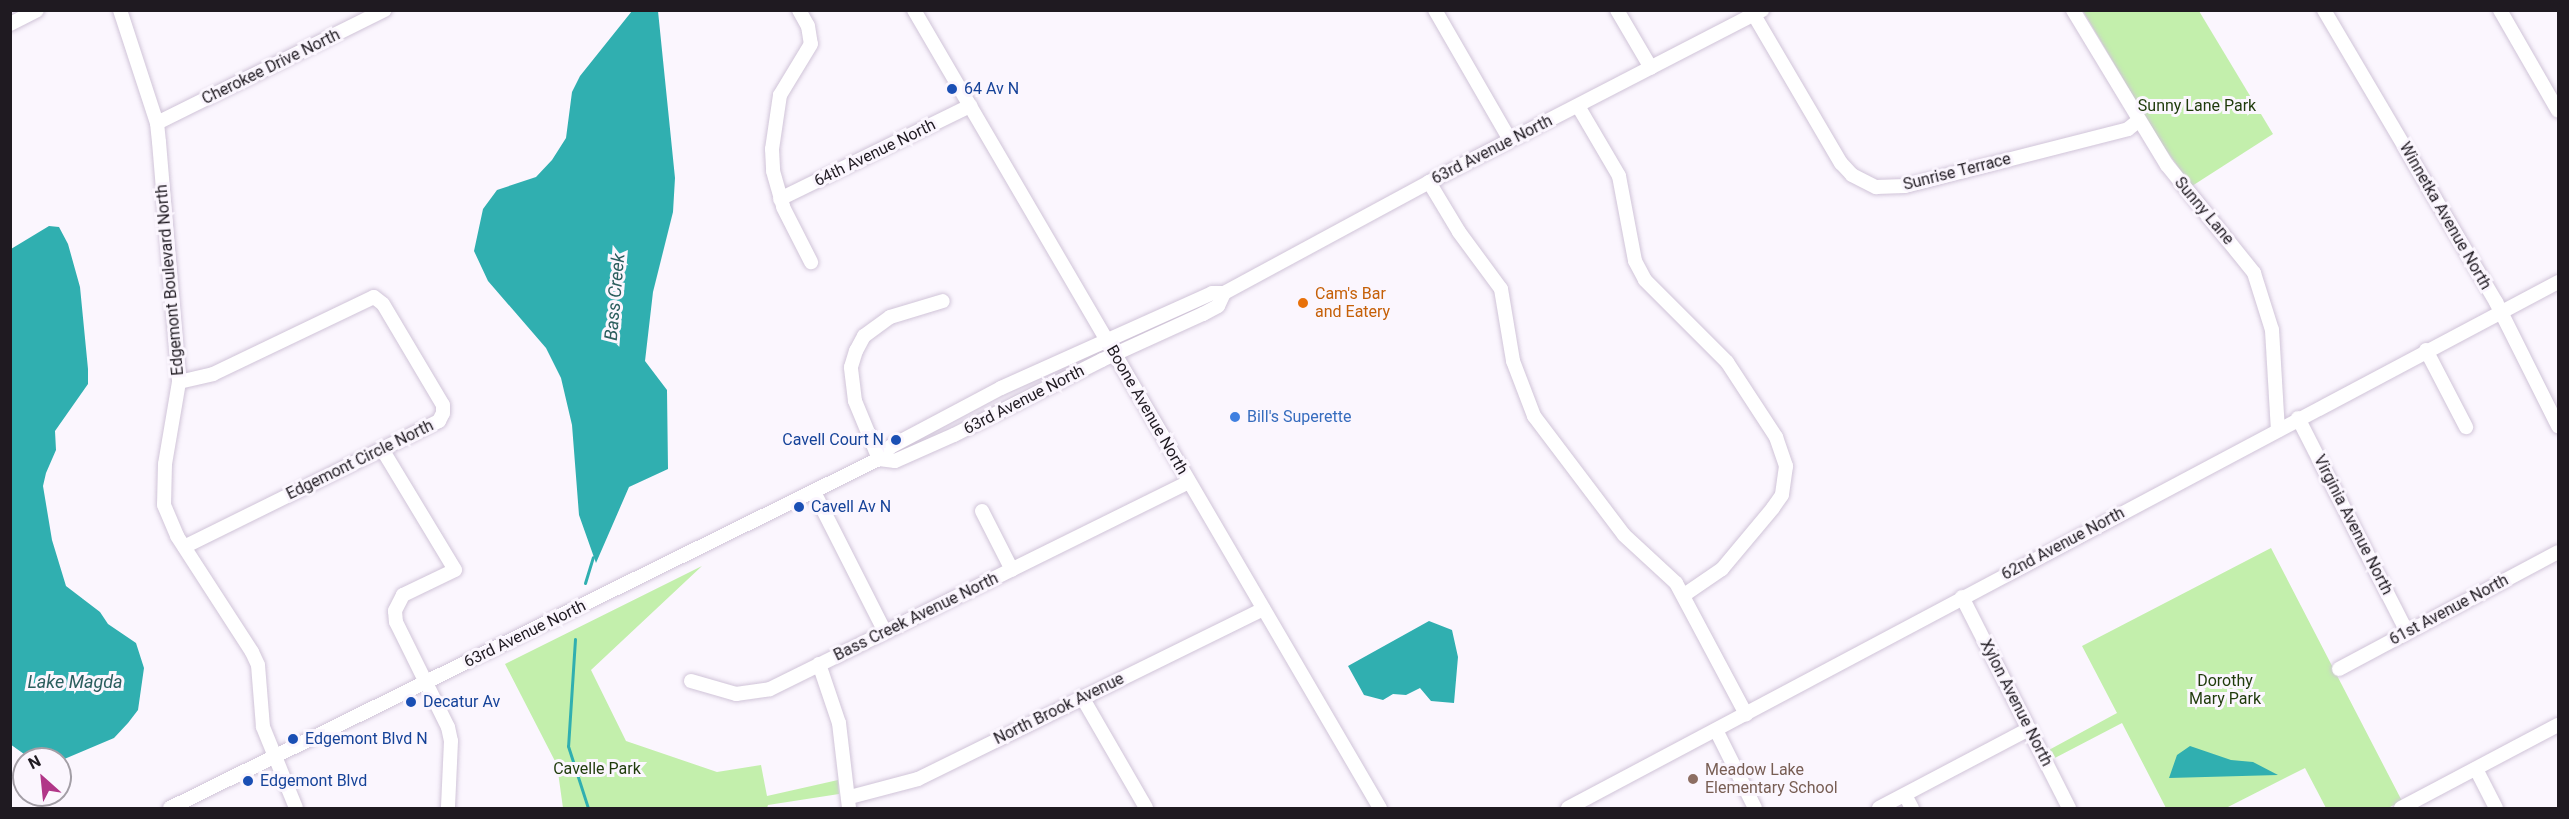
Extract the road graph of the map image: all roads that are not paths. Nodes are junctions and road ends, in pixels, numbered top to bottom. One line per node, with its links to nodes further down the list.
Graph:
1 (37, 10): 12 (street)
2 (120, 10): 18 (street, Edgemont Boulevard North)
3 (385, 10): 18 (street, Cherokee Drive North)
4 (799, 10): 21 (street)
5 (914, 10): 14 (street, Boone Avenue North)
6 (1435, 10): 19 (street)
7 (1617, 10): 13 (street)
8 (2073, 10): 17 (street, Sunny Lane)
9 (2324, 10): 26 (street, Winnetka Avenue North)
10 (2499, 10): 16 (street)
11 (1758, 13): 13 (street, 63rd Avenue North); 17 (street, Sunrise Terrace)
12 (10, 24)
13 (1651, 68): 15 (street, 63rd Avenue North)
14 (970, 106): 21 (street, 64th Avenue North); 27 (street, Boone Avenue North)
15 (1578, 106): 19 (street, 63rd Avenue North); 43 (street)
16 (2559, 111)
17 (2139, 120): 34 (street, Sunny Lane)
18 (157, 123): 30 (street, Edgemont Boulevard North)
19 (1510, 140): 20 (street, 63rd Avenue North)
20 (1429, 182): 24 (street, 63rd Avenue North); 43 (street)
21 (780, 199): 22 (street)
22 (811, 262)
23 (2559, 282): 26 (street, 62nd Avenue North)
24 (1224, 293): 27 (street, 63rd Avenue North); 29 (street, 63rd Avenue North)
25 (943, 302): 36 (street)
26 (2500, 311): 28 (street, 62nd Avenue North); 32 (street, Winnetka Avenue North)
27 (1105, 339): 29 (street, Boone Avenue North); 36 (street, 63rd Avenue North)
28 (2426, 350): 31 (street, 62nd Avenue North); 33 (street)
29 (1116, 353): 36 (street, 63rd Avenue North); 37 (street, Boone Avenue North)
30 (179, 382): 35 (street, Edgemont Circle North); 40 (street, Edgemont Boulevard North)
31 (2298, 418): 34 (street, 62nd Avenue North); 47 (street, Virginia Avenue North)
32 (2559, 426)
33 (2466, 427)
34 (2278, 430): 44 (street, 62nd Avenue North)
35 (382, 449): 40 (street, Edgemont Circle North); 51 (street)
36 (879, 459): 38 (street, 63rd Avenue North)
37 (1189, 482): 42 (street, Bass Creek Avenue North); 45 (street, Boone Avenue North)
38 (814, 492): 46 (street); 51 (street, 63rd Avenue North)
39 (982, 511): 42 (street, Bass Creek Avenue North)
40 (184, 547): 57 (street, Edgemont Boulevard North)
41 (2559, 552): 47 (street, 61st Avenue North)
42 (1012, 570): 46 (street, Bass Creek Avenue North)
43 (1684, 596): 53 (street)
44 (1962, 597): 53 (street, 62nd Avenue North); 55 (street, Xylon Avenue North)
45 (1263, 609): 52 (street, North Brook Avenue); 65 (street, Boone Avenue North)
46 (885, 632): 48 (street, Bass Creek Avenue North)
47 (2407, 632): 49 (street, 61st Avenue North)
48 (819, 664): 50 (street, Bass Creek Avenue North); 60 (street)
49 (2339, 669)
50 (691, 681)
51 (426, 683): 57 (street, 63rd Avenue North); 63 (street)
52 (1082, 697): 60 (street, North Brook Avenue); 64 (street)
53 (1746, 714): 56 (street, 62nd Avenue North)
54 (2559, 725): 58 (street)
55 (2029, 729): 59 (street); 70 (street, Xylon Avenue North)
56 (1716, 730): 66 (street, 62nd Avenue North); 67 (street)
57 (274, 758): 61 (street, 63rd Avenue North); 62 (street, Edgemont Boulevard North)
58 (2476, 769): 71 (street); 72 (street)
59 (1905, 795): 68 (street); 69 (street)
60 (850, 803)
61 (170, 808)
62 (296, 808)
63 (448, 808)
64 (1146, 808)
65 (1380, 808)
66 (1568, 808)
67 (1755, 808)
68 (1879, 808)
69 (1912, 808)
70 (2069, 808)
71 (2401, 808)
72 (2496, 808)

